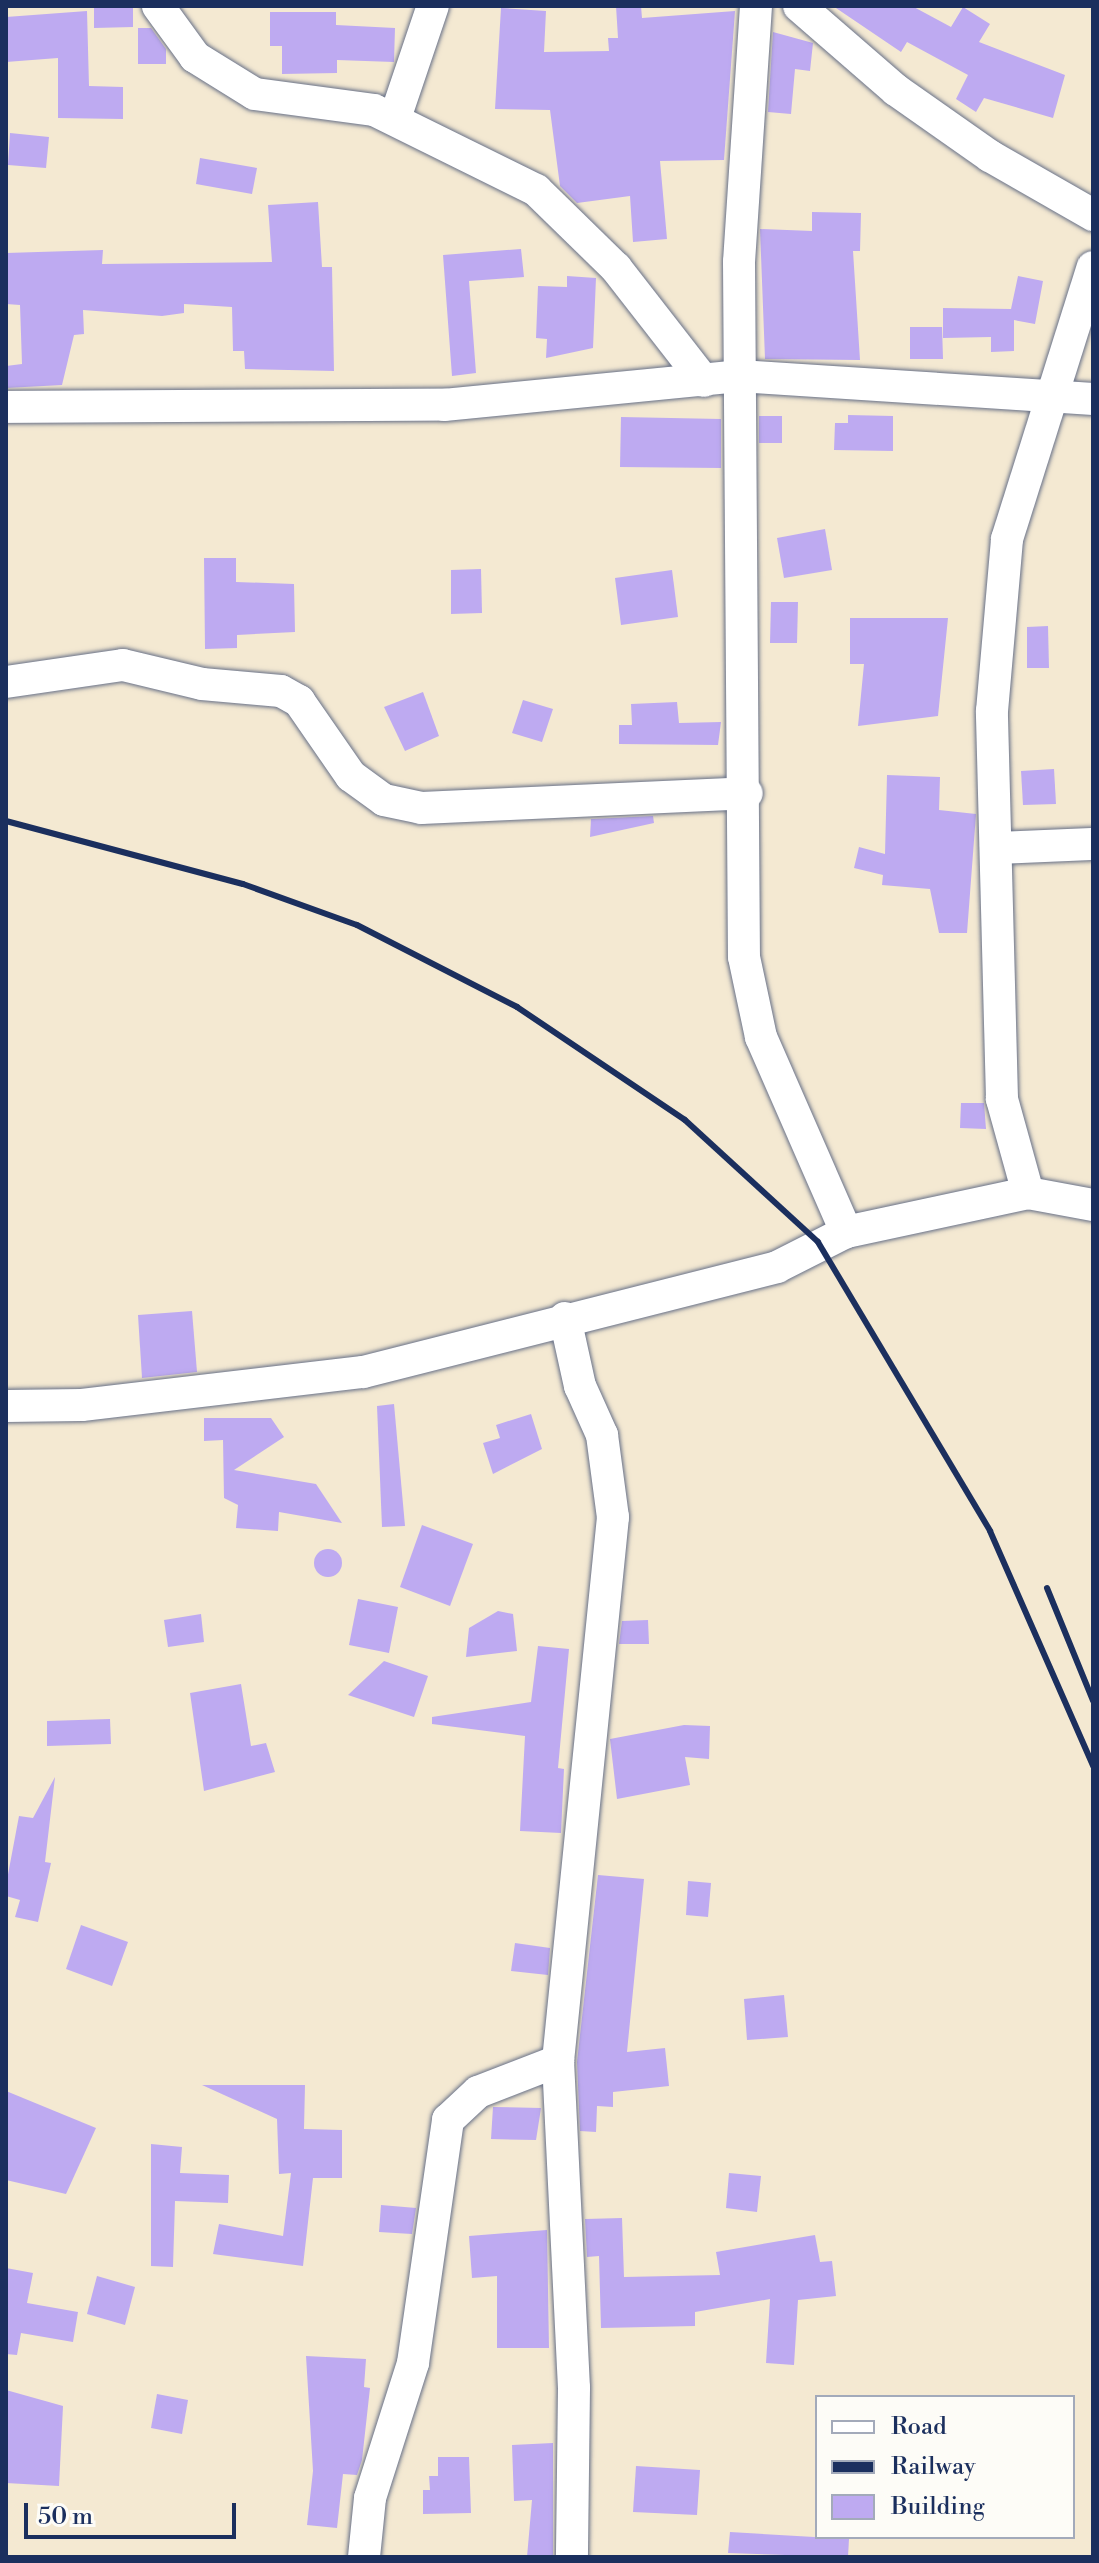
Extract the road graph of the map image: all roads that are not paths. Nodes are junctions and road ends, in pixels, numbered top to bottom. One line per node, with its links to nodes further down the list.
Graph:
1 (158, 6): 5 (street)
2 (433, 6): 5 (street)
3 (756, 6): 8 (street)
4 (799, 6): 6 (street)
5 (395, 118): 9 (street)
6 (1093, 215)
7 (1093, 267): 10 (street)
8 (739, 376): 9 (street); 10 (street); 14 (street)
9 (704, 381): 12 (street)
10 (1048, 396): 11 (street); 16 (street)
11 (1093, 399)
12 (6, 407)
13 (6, 682): 14 (street)
14 (747, 793): 19 (street)
15 (1093, 844): 16 (street)
16 (996, 848): 17 (street)
17 (1028, 1193): 18 (street); 19 (street)
18 (1093, 1205)
19 (846, 1232): 20 (street)
20 (565, 1318): 21 (street); 22 (street)
21 (6, 1406)
22 (558, 2061): 23 (street); 24 (street)
23 (364, 2557)
24 (572, 2557)

